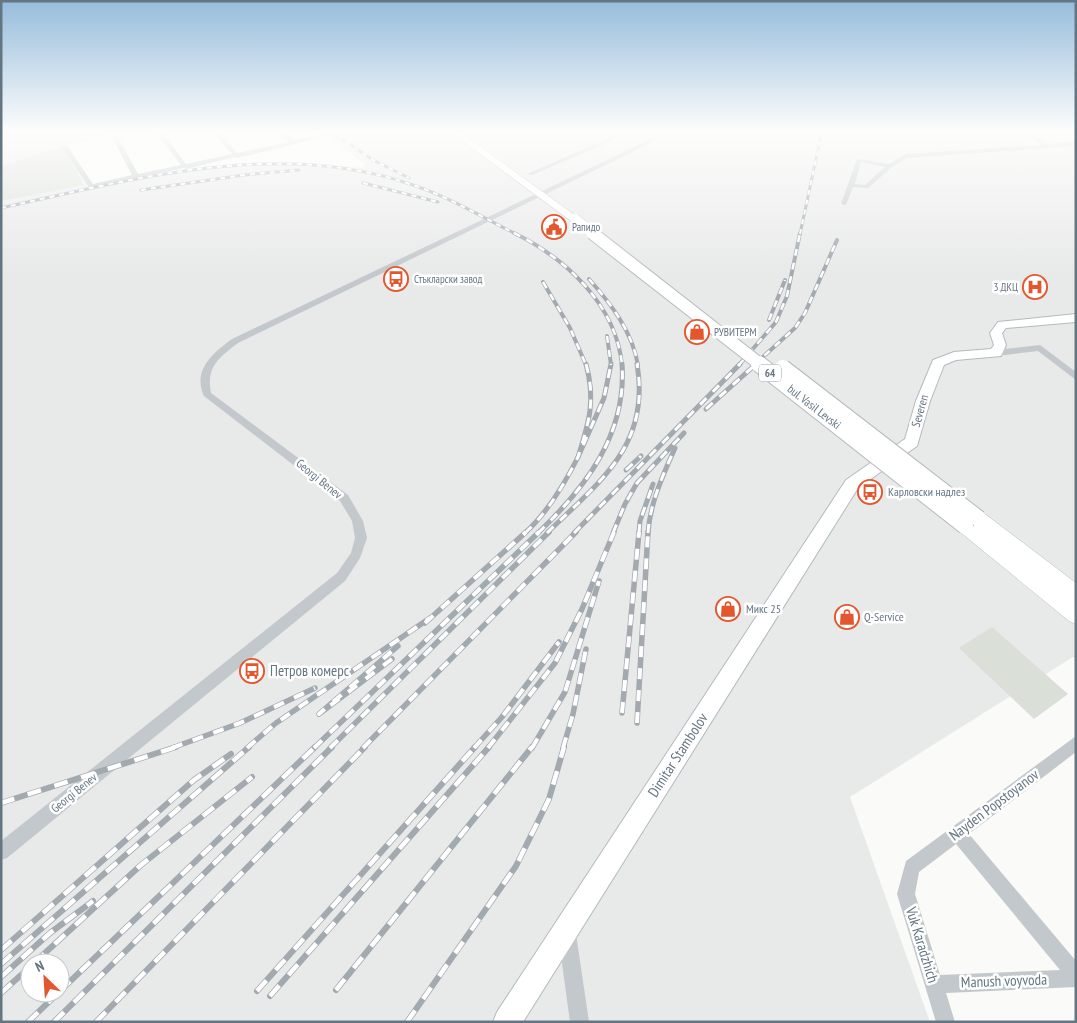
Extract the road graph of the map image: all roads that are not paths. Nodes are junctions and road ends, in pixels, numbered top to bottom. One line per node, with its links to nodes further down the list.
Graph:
1 (86, 179): 2 (street)
2 (127, 179)
3 (527, 179): 9 (main road, bul. Vasil Levski / 64)
4 (534, 179): 9 (main road, bul. Vasil Levski / 64)
5 (574, 179): 9 (street, Georgi Benev)
6 (853, 179): 8 (street)
7 (875, 179): 8 (street)
8 (851, 185): 10 (street)
9 (547, 192): 15 (main road, bul. Vasil Levski / 64, bridge); 20 (street, Georgi Benev)
10 (844, 204)
11 (1076, 318): 12 (main road)
12 (996, 353): 13 (street, Severen); 14 (main road, Severen)
13 (1076, 377)
14 (849, 489): 22 (main road, Dimitar Stambolov)
15 (972, 522): 16 (main road, bul. Vasil Levski / 64); 17 (main road, bul. Vasil Levski / 64)
16 (1076, 594)
17 (1076, 615)
18 (1076, 743): 19 (street, Nayden Popstoyanov)
19 (958, 834): 21 (street, Nayden Popstoyanov); 23 (street)
20 (1, 852)
21 (912, 868): 24 (street, Vuk Karadzhich)
22 (566, 930): 25 (main road, Dimitar Stambolov); 26 (street)
23 (1076, 977): 24 (street, Manush voyvoda)
24 (933, 984): 27 (street, Vuk Karadzhich)
25 (507, 1022)
26 (580, 1022)
27 (946, 1022)

